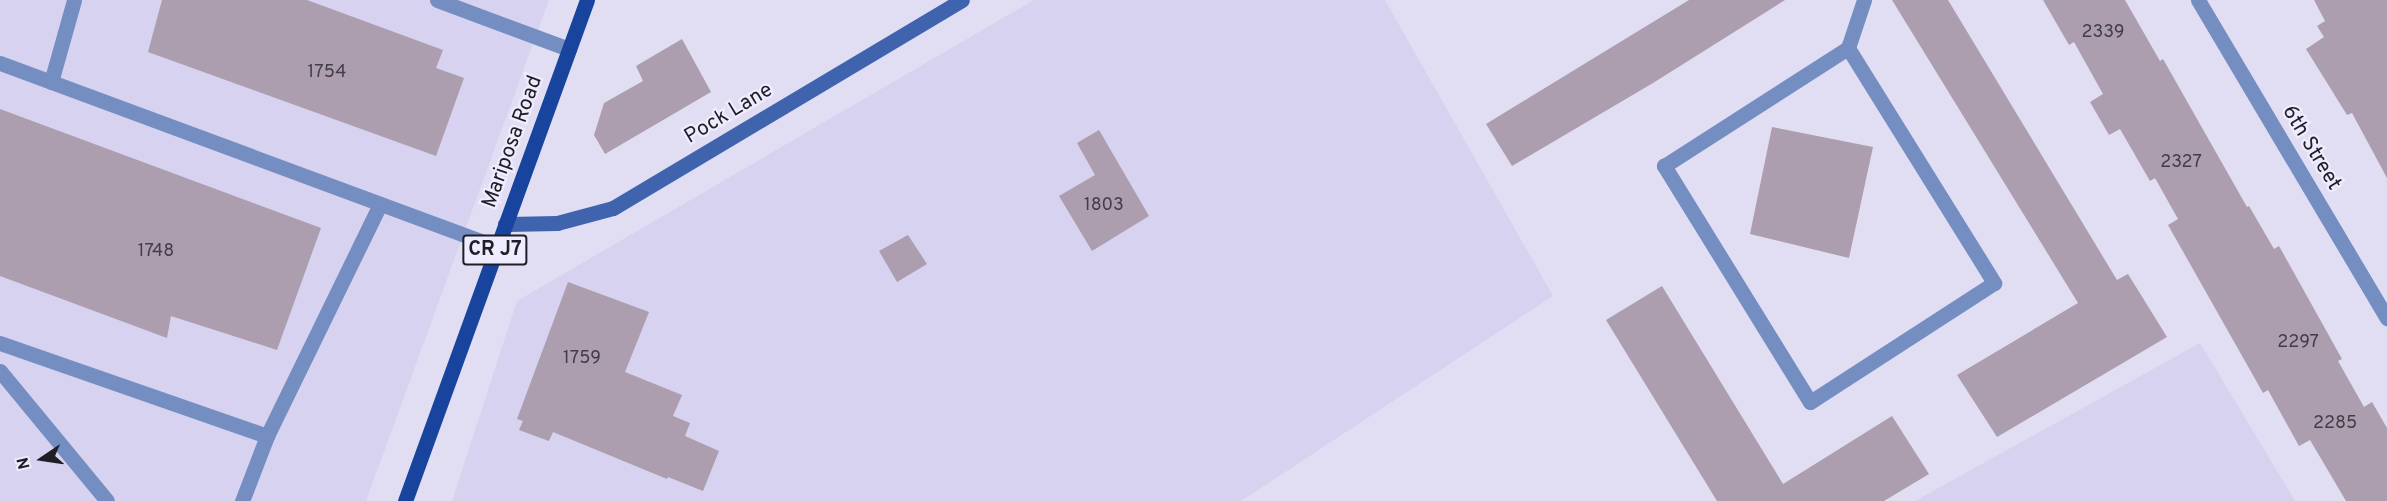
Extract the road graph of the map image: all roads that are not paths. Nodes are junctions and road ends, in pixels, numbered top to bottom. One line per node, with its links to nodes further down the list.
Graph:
1 (74, 0): 10 (street)
2 (437, 0): 8 (street)
3 (586, 0): 8 (main road, Mariposa Road / CR J7)
4 (962, 0): 12 (street, Pock Lane)
5 (1864, 0): 7 (street)
6 (2198, 0): 14 (street, 6th Street)
7 (1848, 48): 7 (street)
8 (569, 49): 12 (main road, Mariposa Road / CR J7)
9 (0, 63): 10 (street)
10 (51, 82): 11 (street)
11 (380, 204): 13 (street); 17 (street)
12 (505, 224): 13 (main road, Mariposa Road / CR J7)
13 (497, 247): 20 (main road, Mariposa Road / CR J7)
14 (2387, 318)
15 (0, 343): 17 (street)
16 (0, 371): 18 (street)
17 (267, 436): 19 (street)
18 (107, 501)
19 (242, 501)
20 (405, 501)

